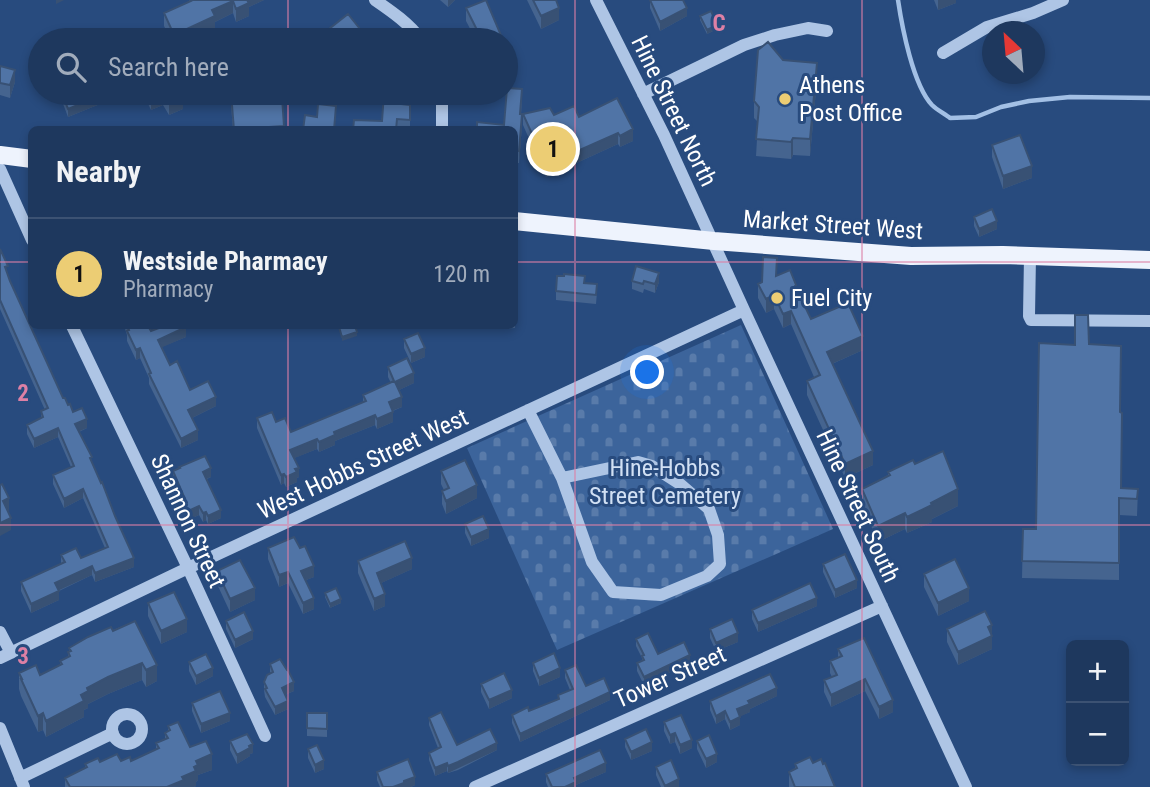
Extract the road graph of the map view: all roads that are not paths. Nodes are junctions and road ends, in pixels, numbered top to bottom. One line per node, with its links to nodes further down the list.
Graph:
1 (375, 0): 4 (street)
2 (596, 0): 7 (street, Hine Street North)
3 (1063, 0): 6 (street)
4 (410, 28)
5 (827, 31): 7 (street)
6 (943, 53)
7 (643, 94): 15 (street, Hine Street North)
8 (442, 105): 9 (street)
9 (442, 126)
10 (0, 155): 11 (main road)
11 (28, 158)
12 (0, 169): 14 (street)
13 (518, 221): 15 (main road, Market Street West)
14 (28, 231)
15 (713, 242): 16 (main road, Market Street West); 18 (street, Hine Street South)
16 (1030, 256): 17 (main road, Market Street West); 19 (street)
17 (1150, 260)
18 (744, 310): 21 (street, West Hobbs Street West); 24 (street, Hine Street South)
19 (1150, 321)
20 (73, 329): 23 (street, Shannon Street)
21 (528, 410): 22 (street); 23 (street, West Hobbs Street West)
22 (562, 478): 22 (street)
23 (188, 568): 26 (street, West Hobbs Street West); 29 (street, Shannon Street)
24 (882, 606): 31 (street, Tower Street); 32 (street, Hine Street South)
25 (0, 632): 26 (street)
26 (5, 656)
27 (0, 728): 30 (street)
28 (113, 733): 30 (street)
29 (265, 736)
30 (22, 783)
31 (475, 787)
32 (966, 787)

